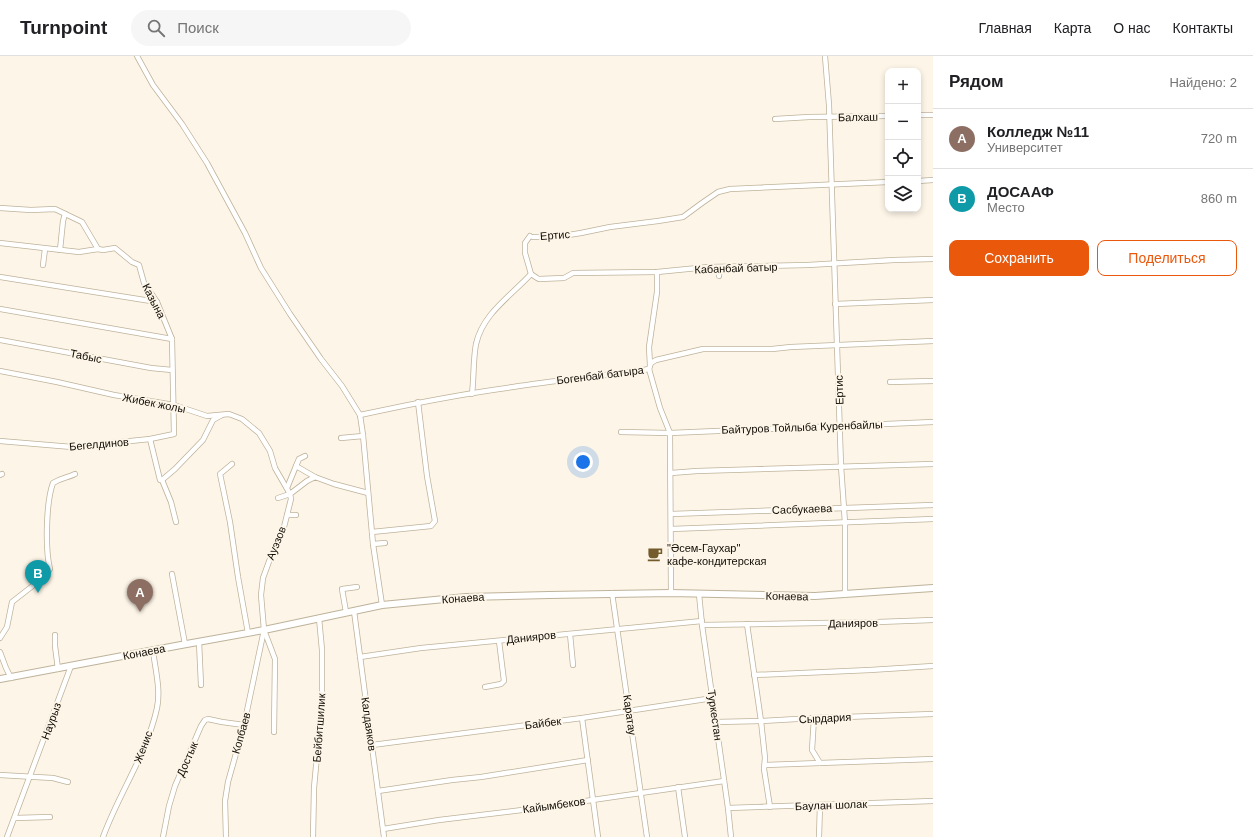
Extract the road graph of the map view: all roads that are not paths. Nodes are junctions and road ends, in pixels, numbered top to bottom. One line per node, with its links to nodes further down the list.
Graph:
1 (137, 56): 43 (street)
2 (825, 56): 6 (street)
3 (921, 115): 4 (street)
4 (933, 115)
5 (885, 116): 6 (street, Балхаш)
6 (829, 117): 7 (street, Балхаш); 11 (street)
7 (775, 119)
8 (933, 180): 9 (street)
9 (921, 181)
10 (885, 182): 11 (street, Ертис)
11 (831, 185): 19 (street, Ертис); 23 (street, Ертис)
12 (0, 208): 13 (street)
13 (65, 214): 16 (street); 17 (street)
14 (0, 243): 15 (street, Казына)
15 (44, 249): 17 (street, Казына); 20 (street)
16 (98, 249): 17 (street, Казына); 27 (street, Казына)
17 (60, 250)
18 (933, 258): 19 (street, Кабанбай батыр)
19 (834, 264): 21 (street, Кабанбай батыр); 28 (street, Ертис)
20 (43, 265)
21 (718, 267): 22 (street, Кабанбай батыр); 24 (street)
22 (657, 272): 23 (street, Кабанбай батыр); 34 (street)
23 (531, 274): 39 (street)
24 (719, 276)
25 (0, 277): 27 (street)
26 (933, 300): 28 (street)
27 (157, 302): 30 (street, Казына)
28 (835, 304): 33 (street, Ертис)
29 (0, 309): 30 (street)
30 (172, 338): 35 (street, Казына)
31 (0, 340): 35 (street, Табыс)
32 (933, 341): 33 (street, Богенбай батыра)
33 (837, 346): 34 (street, Богенбай батыра); 45 (street, Ертис)
34 (650, 368): 39 (street, Богенбай батыра); 47 (street)
35 (172, 370): 41 (street, Казына)
36 (0, 371): 41 (street, Жибек жолы)
37 (933, 381): 38 (street)
38 (890, 382)
39 (472, 394): 40 (street, Богенбай батыра)
40 (418, 402): 43 (street, Богенбай батыра); 75 (street)
41 (174, 405): 42 (street, Жибек жолы); 48 (street, Казына)
42 (224, 414): 61 (street); 62 (street, Жибек жолы)
43 (360, 415): 49 (street)
44 (933, 422): 45 (street, Байтуров Тойлыба Куренбайлы)
45 (840, 426): 47 (street, Байтуров Тойлыба Куренбайлы); 57 (street, Ертис)
46 (621, 432): 47 (street, Байтуров Тойлыба Куренбайлы)
47 (670, 433): 58 (street)
48 (174, 434): 51 (street, Бегелдинов)
49 (363, 436): 50 (street); 63 (street)
50 (341, 438)
51 (150, 439): 52 (street, Бегелдинов); 61 (street)
52 (0, 441)
53 (305, 456): 56 (street)
54 (232, 464): 94 (street)
55 (933, 464): 57 (street)
56 (296, 466): 60 (street); 62 (street)
57 (841, 466): 58 (street); 67 (street, Ертис)
58 (671, 473): 68 (street)
59 (75, 474): 97 (street)
60 (315, 477): 63 (street); 64 (street)
61 (162, 480): 72 (street)
62 (287, 488): 64 (street, Жибек жолы)
63 (368, 493): 75 (street)
64 (290, 494): 65 (street); 69 (street, Ауэзов)
65 (278, 498)
66 (933, 505): 67 (street, Сасбукаева)
67 (844, 507): 68 (street, Сасбукаева); 73 (street, Ертис)
68 (670, 514): 74 (street)
69 (287, 515): 70 (street); 93 (street, Ауэзов)
70 (296, 515)
71 (933, 519): 73 (street, Сасбукаева)
72 (176, 522)
73 (845, 523): 74 (street, Сасбукаева); 84 (street, Ертис)
74 (671, 529): 82 (street)
75 (372, 532): 77 (street)
76 (385, 543): 77 (street)
77 (373, 544): 85 (street)
78 (172, 574): 100 (street)
79 (357, 587): 87 (street)
80 (933, 588): 84 (main road, Конаева)
81 (612, 593): 82 (main road, Конаева); 85 (main road, Конаева); 92 (street, Каратау)
82 (671, 593): 83 (main road, Конаева)
83 (699, 594): 84 (main road, Конаева); 90 (street, Туркестан)
84 (845, 594)
85 (382, 605): 86 (main road, Конаева)
86 (354, 611): 87 (main road, Конаева); 103 (street, Калдаяков)
87 (346, 612): 88 (main road, Конаева)
88 (319, 618): 93 (main road, Конаева); 146 (street, Бейбитшилик)
89 (933, 620): 91 (street, Данияров)
90 (702, 623): 91 (street, Данияров); 92 (street, Данияров); 113 (street, Туркестан)
91 (747, 624): 108 (street)
92 (617, 629): 95 (street, Данияров); 114 (street, Каратау)
93 (264, 630): 94 (main road, Конаева); 120 (street, Копбаев); 121 (street)
94 (248, 633): 99 (main road, Конаева)
95 (570, 634): 98 (street, Данияров); 104 (street)
96 (55, 635): 107 (street)
97 (0, 638)
98 (499, 641): 103 (street, Данияров); 112 (street)
99 (199, 642): 100 (main road, Конаева); 111 (street)
100 (185, 644): 101 (main road, Конаева)
101 (153, 650): 105 (main road, Конаева); 143 (street, Женис)
102 (0, 652): 109 (street)
103 (360, 657): 122 (street, Калдаяков)
104 (573, 665)
105 (71, 666): 107 (main road, Конаева); 128 (street, Наурыз)
106 (933, 666): 108 (street)
107 (58, 669): 109 (main road, Конаева)
108 (754, 675): 118 (street)
109 (11, 678): 110 (main road, Конаева)
110 (0, 679)
111 (200, 685)
112 (485, 687)
113 (713, 698): 114 (street, Байбек); 119 (street, Туркестан)
114 (629, 711): 116 (street, Байбек); 133 (street, Каратау)
115 (933, 714): 117 (street, Сырдария)
116 (582, 718): 122 (street, Байбек); 124 (street)
117 (814, 718): 118 (street, Сырдария); 125 (street)
118 (761, 721): 119 (street, Сырдария); 126 (street)
119 (716, 722): 129 (street, Туркестан)
120 (244, 725): 144 (street, Достык); 145 (street, Копбаев)
121 (274, 732)
122 (372, 745): 132 (street, Калдаяков)
123 (933, 759): 125 (street)
124 (588, 760): 132 (street); 134 (street)
125 (820, 763): 126 (street)
126 (764, 765): 137 (street)
127 (0, 775): 128 (street)
128 (30, 777): 130 (street); 140 (street, Наурыз)
129 (724, 781): 131 (street, Кайымбеков); 138 (street, Туркестан)
130 (68, 782)
131 (678, 787): 133 (street, Кайымбеков); 150 (street)
132 (378, 791): 141 (street, Калдаяков)
133 (641, 792): 134 (street, Кайымбеков); 149 (street, Каратау)
134 (593, 800): 141 (street, Кайымбеков); 148 (street)
135 (933, 801): 136 (street, Баулан шолак)
136 (820, 805): 137 (street, Баулан шолак); 152 (street)
137 (770, 807): 138 (street, Баулан шолак)
138 (728, 808): 151 (street, Туркестан)
139 (50, 816): 140 (street)
140 (15, 818): 142 (street, Наурыз)
141 (383, 829): 147 (street, Калдаяков)
142 (6, 837)
143 (103, 837)
144 (163, 837)
145 (226, 837)
146 (313, 837)
147 (384, 837)
148 (598, 837)
149 (647, 837)
150 (685, 837)
151 (731, 837)
152 (819, 837)

